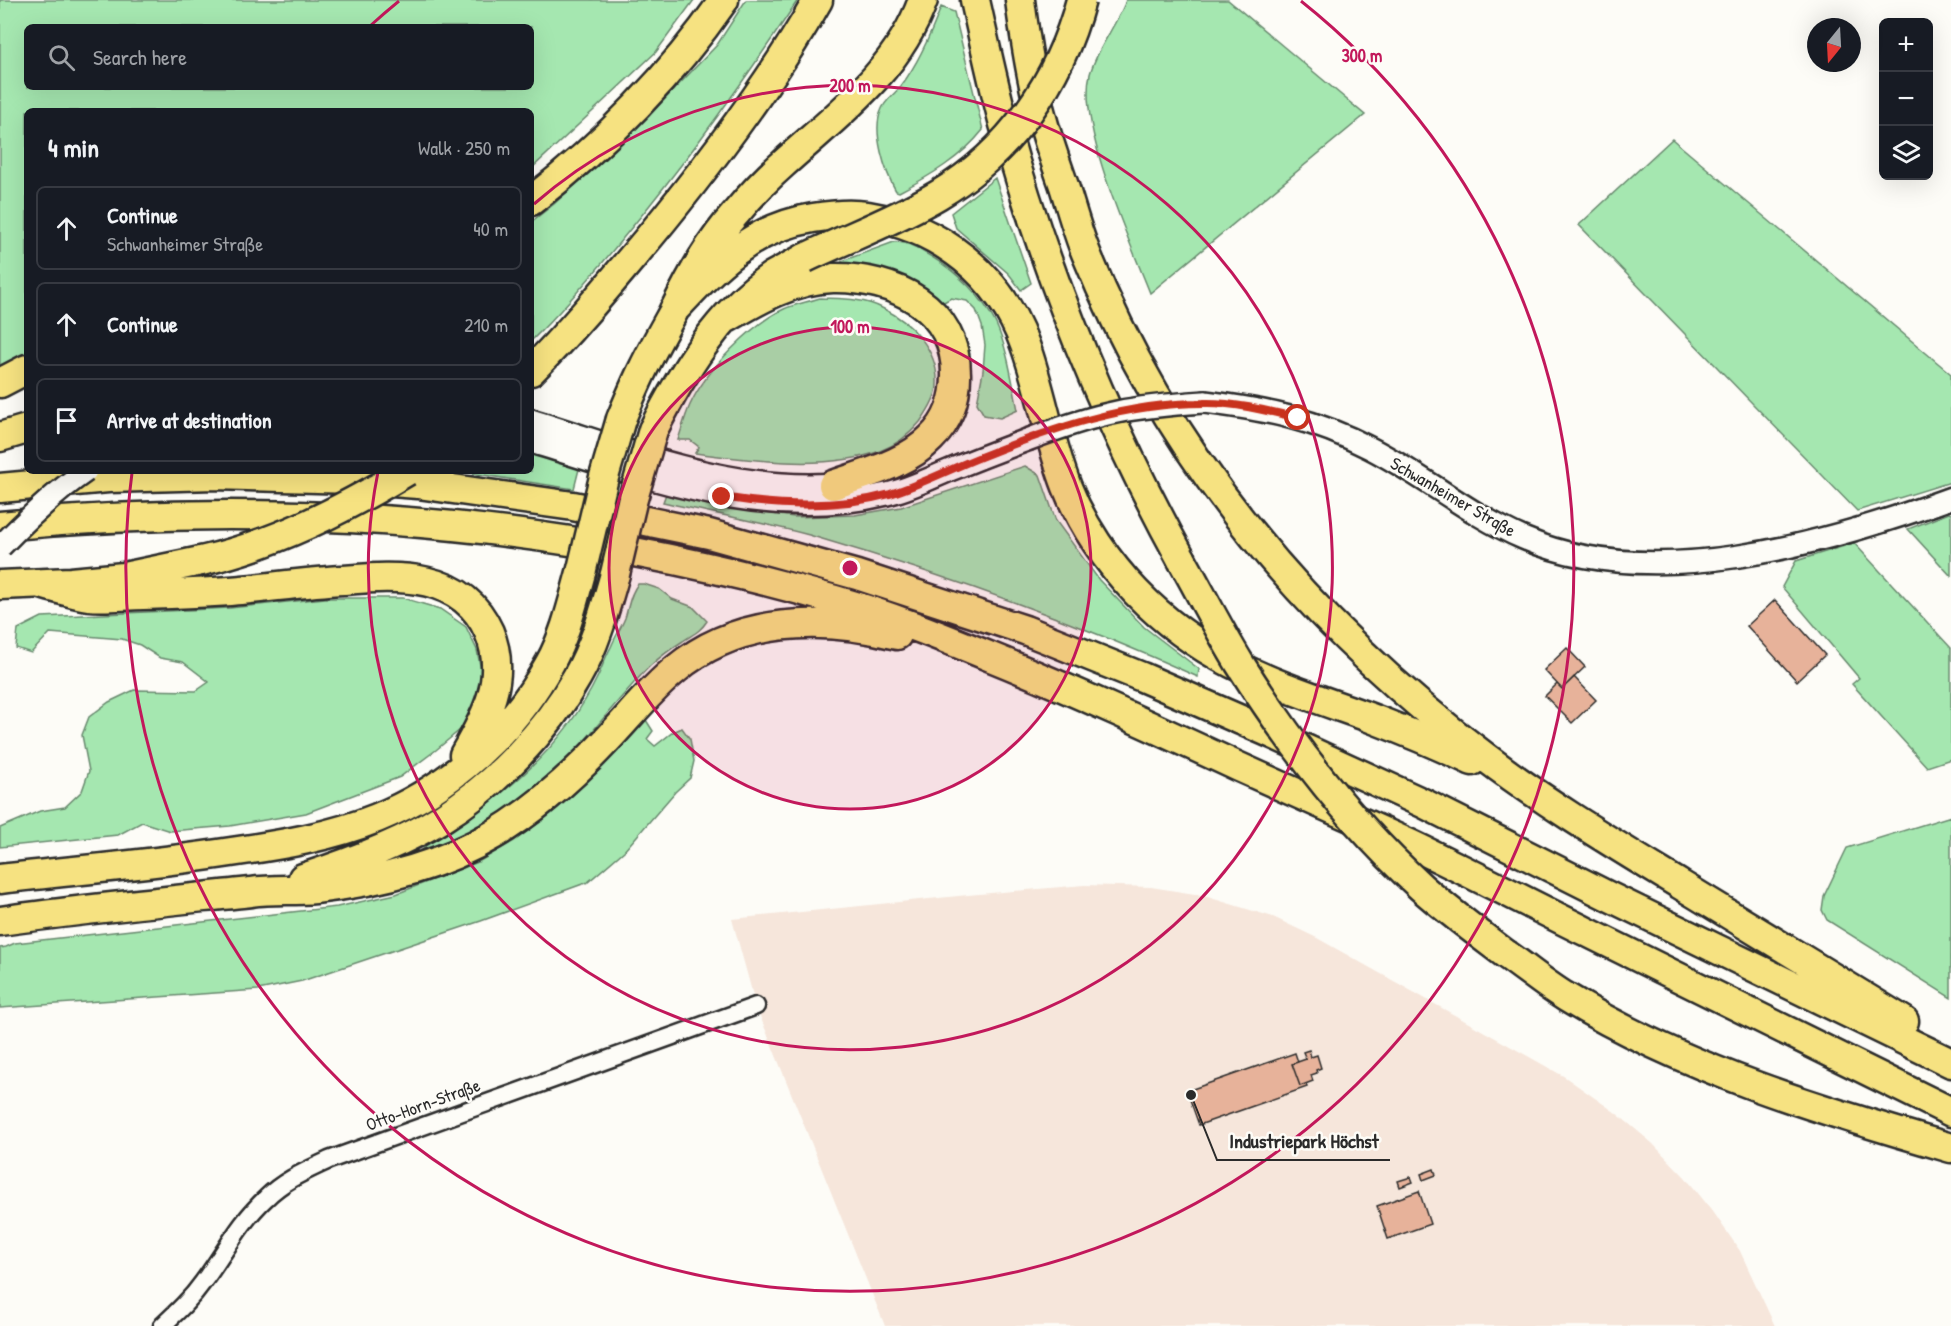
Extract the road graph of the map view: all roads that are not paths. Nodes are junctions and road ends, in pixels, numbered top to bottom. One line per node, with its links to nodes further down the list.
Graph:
1 (724, 0): 7 (highway)
2 (818, 0): 10 (highway)
3 (923, 0): 8 (highway)
4 (975, 0): 37 (highway, bridge)
5 (1020, 0): 29 (highway)
6 (1081, 0): 9 (highway, bridge)
7 (534, 198)
8 (674, 310): 28 (highway, bridge); 29 (highway)
9 (727, 318): 20 (highway); 31 (highway, bridge)
10 (534, 368)
11 (24, 371): 12 (highway)
12 (0, 383)
13 (534, 421): 20 (street)
14 (24, 430): 15 (highway)
15 (0, 437)
16 (534, 443): 17 (street)
17 (982, 456): 20 (street); 22 (street, Schwanheimer Straße, bridge)
18 (82, 474): 24 (street, bridge)
19 (402, 474): 25 (highway, bridge)
20 (833, 484)
21 (0, 488): 35 (highway)
22 (1951, 498)
23 (0, 526): 27 (highway)
24 (0, 548)
25 (40, 584): 26 (highway); 28 (highway)
26 (0, 585)
27 (1018, 668): 31 (highway); 36 (highway)
28 (453, 773): 30 (highway)
29 (1529, 789): 34 (highway)
30 (0, 877)
31 (264, 890): 32 (highway)
32 (0, 921)
33 (756, 1006): 38 (street, Otto-Horn-Straße)
34 (1951, 1052)
35 (1951, 1063)
36 (1951, 1112)
37 (1951, 1148)
38 (162, 1326)

